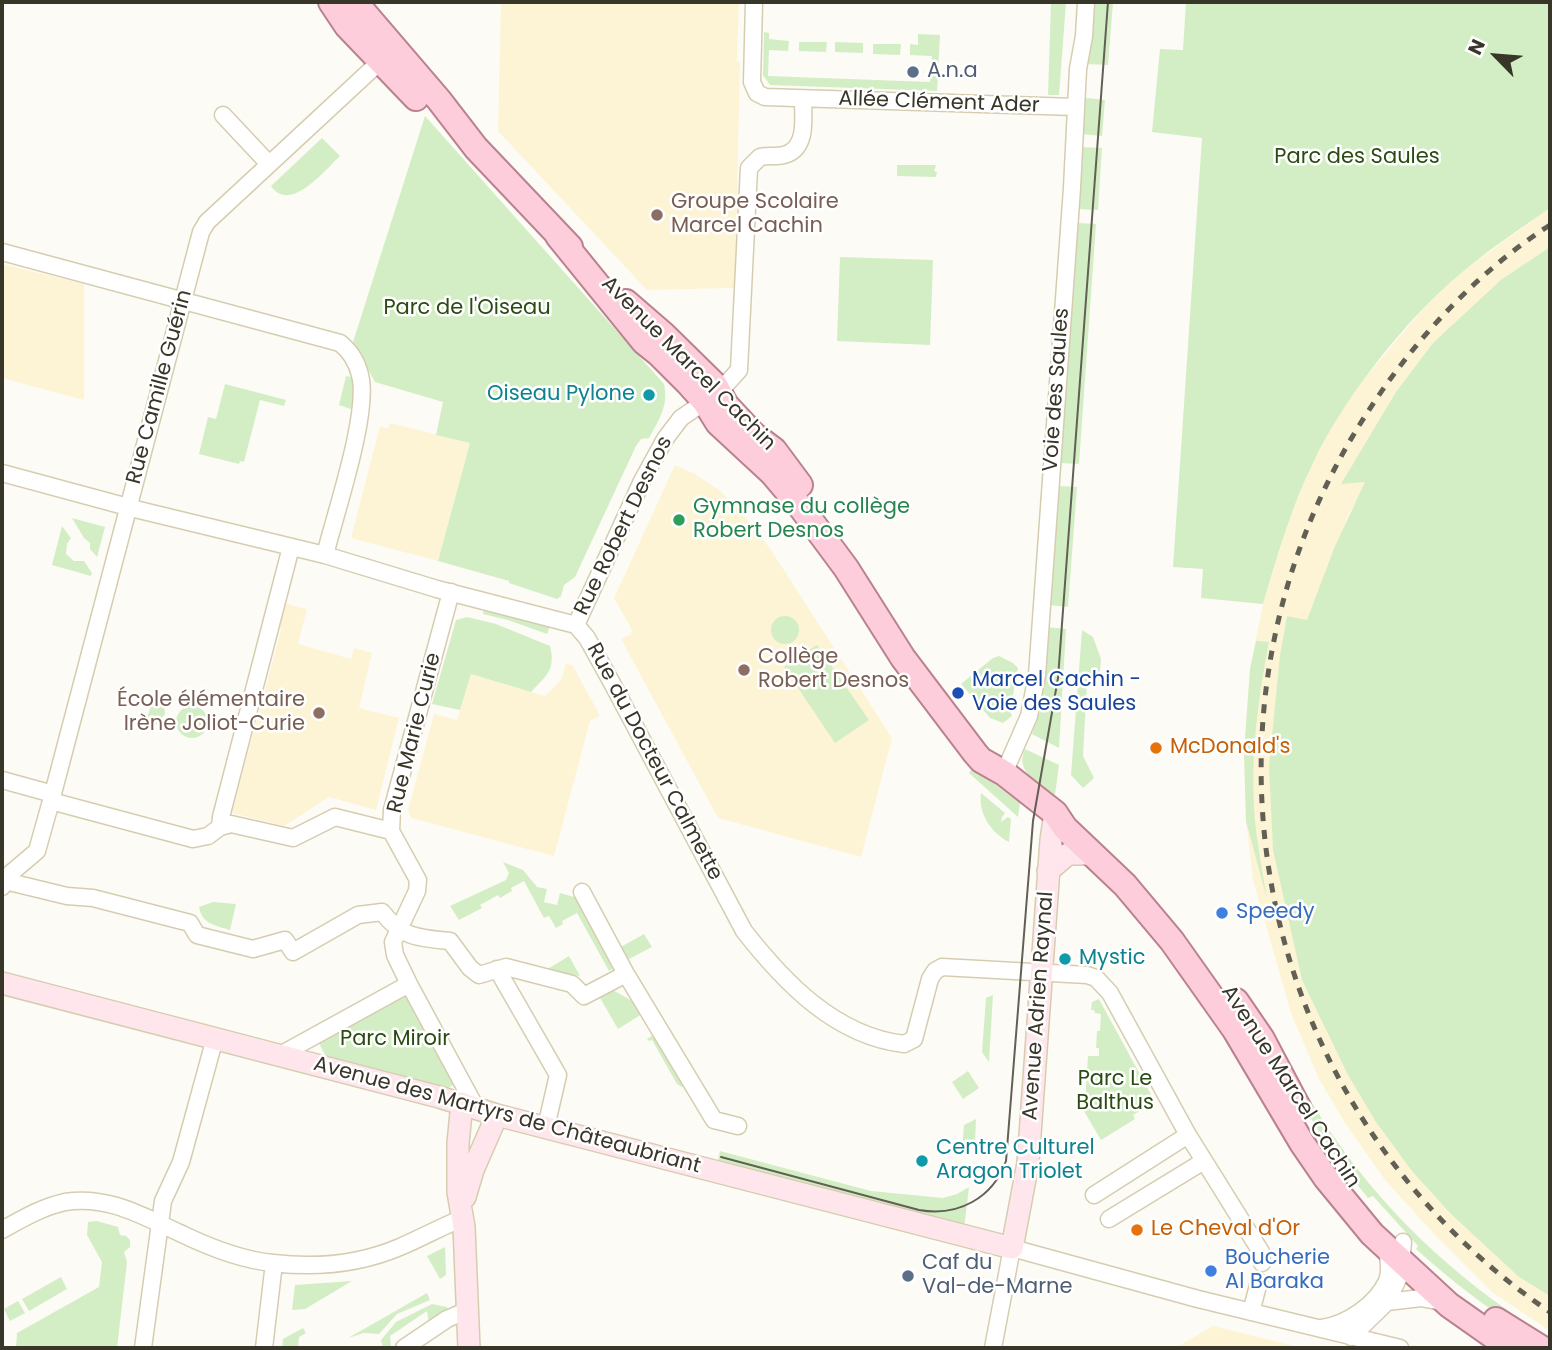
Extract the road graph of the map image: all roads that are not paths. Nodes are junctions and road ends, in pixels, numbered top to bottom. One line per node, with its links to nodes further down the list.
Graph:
1 (331, 2): 4 (main road, Avenue Marcel Cachin)
2 (754, 2): 6 (street, Allée Clément Ader)
3 (1086, 2): 7 (street, Voie des Saules)
4 (359, 10): 5 (main road, Avenue Marcel Cachin)
5 (388, 55): 9 (street, Rue Camille Guérin); 12 (main road, Avenue Marcel Cachin)
6 (803, 99): 7 (street, Allée Clément Ader); 12 (street, Rue Robert Desnos)
7 (1075, 107): 19 (street, Voie des Saules)
8 (223, 115): 9 (street)
9 (269, 164): 11 (street, Rue Camille Guérin)
10 (2, 252): 11 (street)
11 (183, 299): 14 (street, Rue Camille Guérin); 16 (street)
12 (712, 397): 18 (street, Rue Robert Desnos); 19 (main road, Avenue Marcel Cachin)
13 (2, 473): 14 (street, Rue du Docteur Calmette)
14 (128, 507): 15 (street, Rue du Docteur Calmette); 21 (street, Rue Camille Guérin)
15 (291, 547): 16 (street, Rue du Docteur Calmette); 23 (street)
16 (324, 555): 17 (street, Rue du Docteur Calmette)
17 (451, 592): 18 (street, Rue du Docteur Calmette); 24 (street, Rue Marie Curie)
18 (576, 625): 31 (street, Rue du Docteur Calmette)
19 (1004, 773): 22 (main road, Avenue Marcel Cachin)
20 (2, 780): 21 (street)
21 (52, 798): 23 (street); 27 (street, Rue Camille Guérin)
22 (1055, 813): 25 (main road, Avenue Marcel Cachin); 26 (street, Avenue Adrien Raynal); 49 (main road, Avenue Marcel Cachin)
23 (220, 828): 24 (street)
24 (391, 831): 29 (street, Rue Marie Curie)
25 (1093, 854): 26 (street, Avenue Adrien Raynal); 49 (main road, Avenue Marcel Cachin)
26 (1048, 871): 31 (street, Avenue Adrien Raynal)
27 (3, 884): 29 (street)
28 (582, 891): 32 (street)
29 (399, 929): 30 (street); 34 (street, Rue Marie Curie)
30 (497, 970): 32 (street); 40 (street)
31 (1041, 972): 41 (street); 48 (street, Avenue Adrien Raynal)
32 (626, 974): 39 (street)
33 (2, 983): 35 (street, Avenue des Martyrs de Châteaubriant)
34 (409, 984): 36 (street); 37 (street, Rue Marie Curie)
35 (215, 1038): 36 (street, Avenue des Martyrs de Châteaubriant); 46 (street)
36 (279, 1055): 37 (street, Avenue des Martyrs de Châteaubriant)
37 (469, 1106): 38 (street, Avenue des Martyrs de Châteaubriant); 44 (street)
38 (497, 1115): 40 (street, Avenue des Martyrs de Châteaubriant); 44 (street)
39 (737, 1126)
40 (546, 1127): 48 (street, Avenue des Martyrs de Châteaubriant)
41 (1188, 1135): 42 (street); 43 (street)
42 (1204, 1161): 45 (street); 51 (street)
43 (1094, 1195)
44 (463, 1218): 50 (street); 55 (street)
45 (1109, 1219)
46 (159, 1222): 47 (street); 50 (street); 59 (street)
47 (2, 1230)
48 (1012, 1248): 56 (street); 63 (street, Avenue Adrien Raynal)
49 (1397, 1252): 53 (street); 54 (main road, Avenue Marcel Cachin); 57 (street); 66 (main road, Avenue Marcel Cachin)
50 (274, 1263): 60 (street)
51 (1262, 1263)
52 (1259, 1282): 56 (street)
53 (1387, 1302): 54 (street); 58 (street)
54 (1449, 1305): 65 (main road, Avenue Marcel Cachin)
55 (468, 1310): 61 (street); 62 (street)
56 (1251, 1311): 57 (street)
57 (1320, 1328): 58 (street)
58 (1351, 1337): 64 (street)
59 (143, 1348)
60 (264, 1348)
61 (404, 1348)
62 (469, 1348)
63 (993, 1348)
64 (1400, 1348)
65 (1510, 1348)
66 (1541, 1348)

